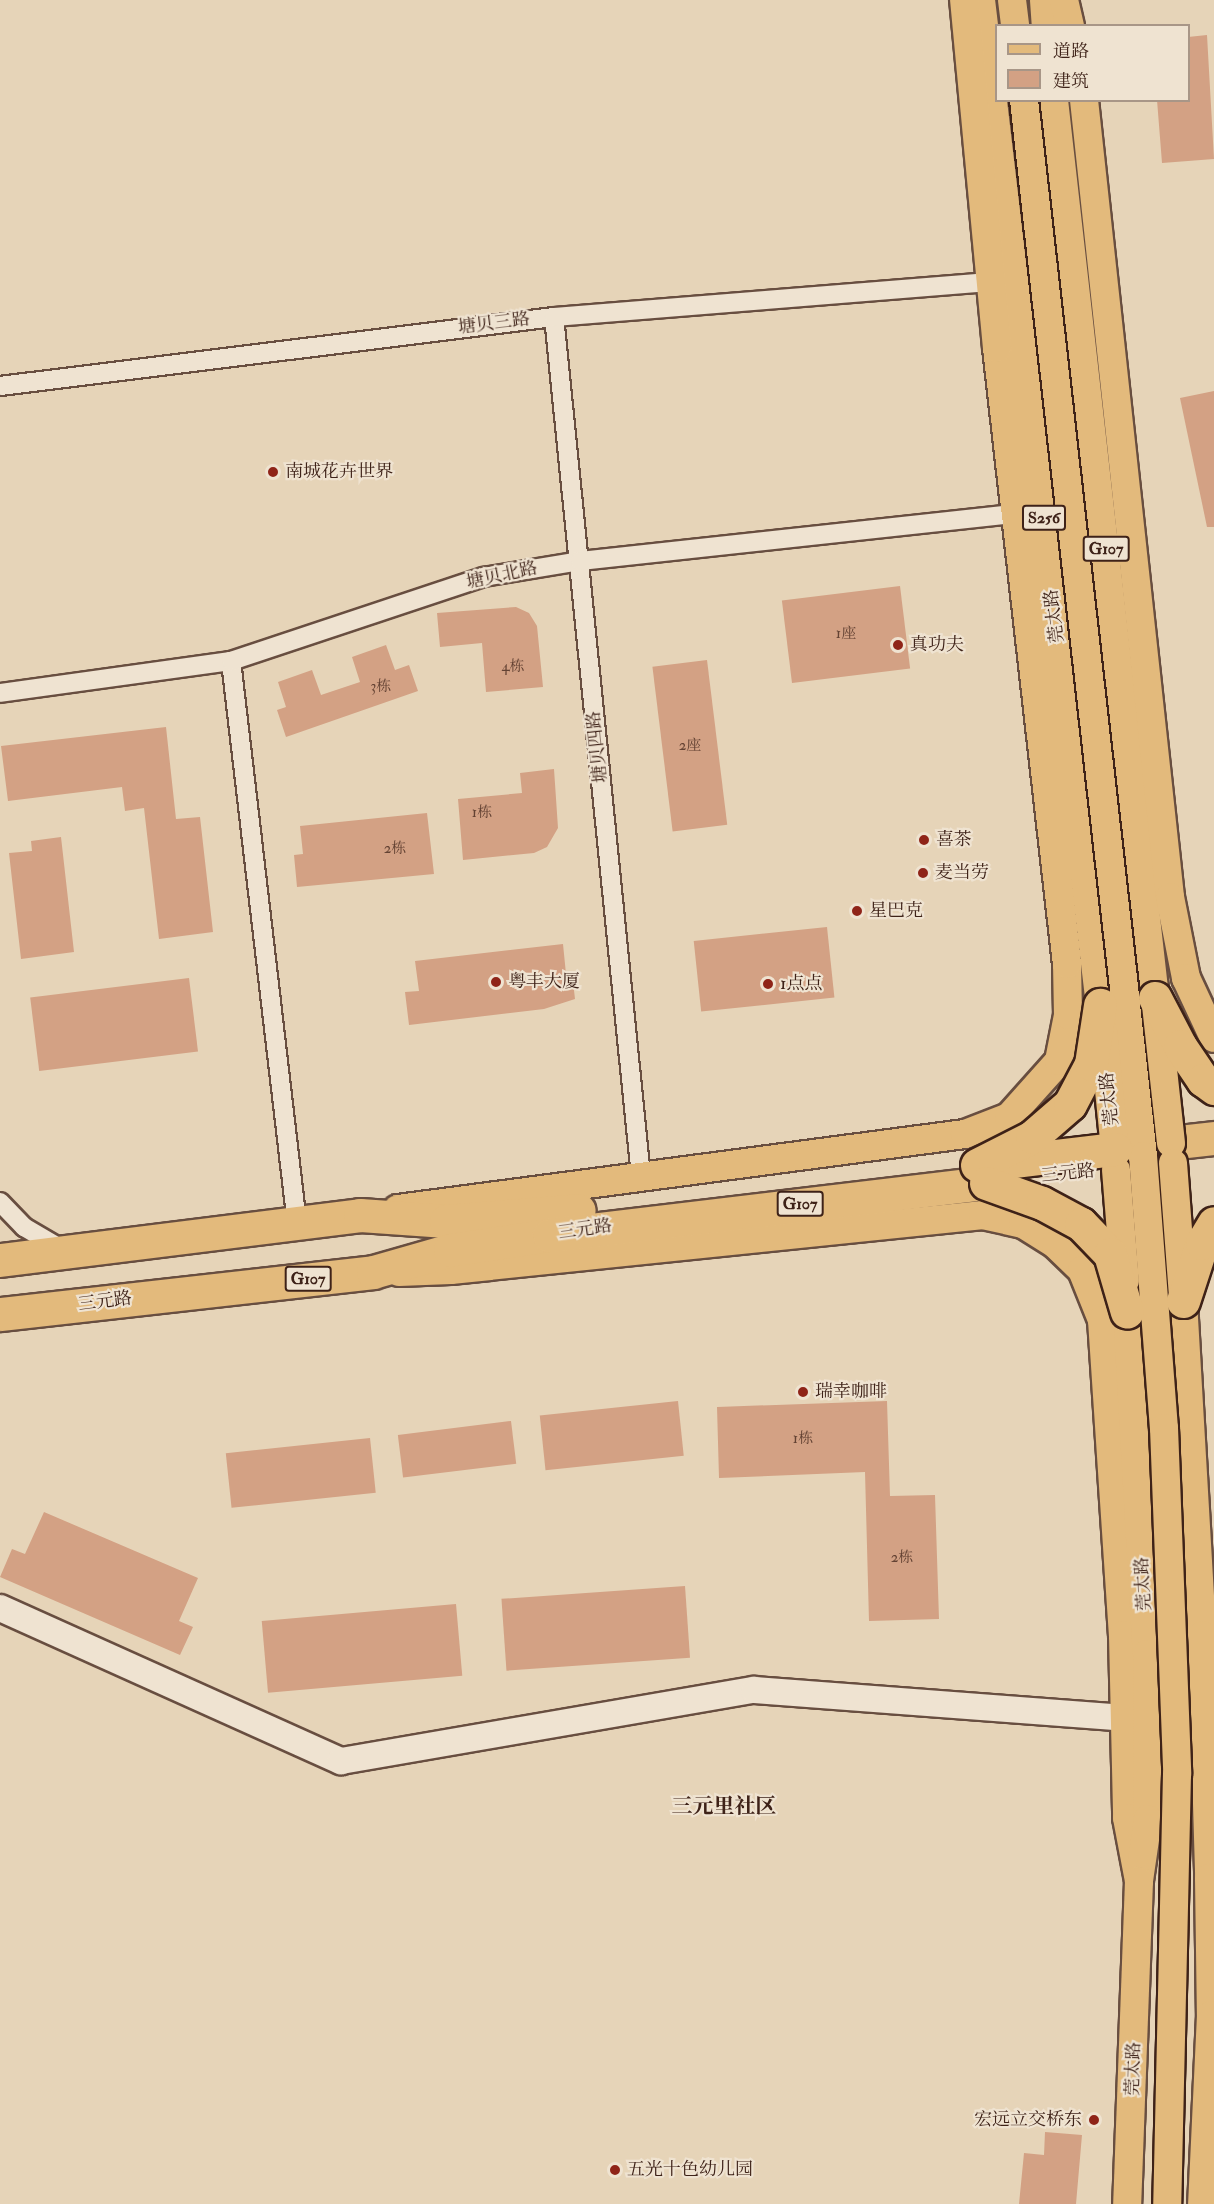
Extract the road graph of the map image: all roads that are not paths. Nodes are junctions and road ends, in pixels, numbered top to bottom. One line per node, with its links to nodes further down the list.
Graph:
1 (964, 0): 10 (main road)
2 (981, 0): 5 (main road, 莞太路 / S256)
3 (1012, 0): 4 (main road)
4 (1015, 24)
5 (995, 101)
6 (995, 102): 18 (main road, 莞太路 / S256)
7 (1024, 102): 47 (main road, bridge)
8 (1054, 102): 17 (main road, G107)
9 (1084, 102): 19 (main road)
10 (990, 282): 11 (street, 塘贝三路); 13 (main road)
11 (554, 317): 12 (street, 塘贝三路); 14 (street, 塘贝四路)
12 (0, 386)
13 (1015, 514): 14 (street, 塘贝北路); 22 (main road)
14 (580, 561): 15 (street, 塘贝北路); 28 (street, 塘贝四路)
15 (231, 661): 16 (street, 塘贝北路); 33 (street)
16 (0, 693)
17 (1155, 998): 21 (highway, bridge); 24 (main road, G107, bridge)
18 (1100, 1005): 26 (main road, 莞太路, bridge); 27 (highway, bridge)
19 (1214, 1038)
20 (1214, 1051): 22 (main road)
21 (1214, 1088)
22 (1035, 1091): 28 (main road); 34 (main road)
23 (1214, 1138): 24 (highway, G107)
24 (1172, 1153): 25 (highway, G107); 26 (highway, 三元路 / G107, bridge); 39 (main road, bridge)
25 (1214, 1158)
26 (1115, 1159): 27 (highway, 三元路 / G107, bridge); 40 (main road, 莞太路, bridge)
27 (981, 1174): 31 (highway, 三元路 / G107); 40 (highway, bridge)
28 (641, 1177): 30 (main road)
29 (0, 1202): 35 (street)
30 (360, 1215): 31 (highway, 三元路 / G107); 33 (highway, 三元路 / G107)
31 (611, 1217): 38 (highway, 三元路 / G107)
32 (1214, 1223): 39 (highway, bridge)
33 (297, 1224): 35 (highway, 三元路 / G107)
34 (1056, 1245): 36 (main road); 38 (main road); 43 (main road)
35 (71, 1251): 37 (highway, 三元路 / G107)
36 (1214, 1257)
37 (0, 1260)
38 (373, 1272): 41 (highway, 三元路 / G107)
39 (1183, 1301): 44 (main road)
40 (1127, 1312): 45 (main road, 莞太路)
41 (0, 1314)
42 (0, 1608): 43 (street)
43 (1125, 1718): 45 (main road)
44 (1212, 1868): 48 (main road)
45 (1139, 1881): 46 (main road, 莞太路)
46 (1127, 2204)
47 (1167, 2204)
48 (1202, 2204)

